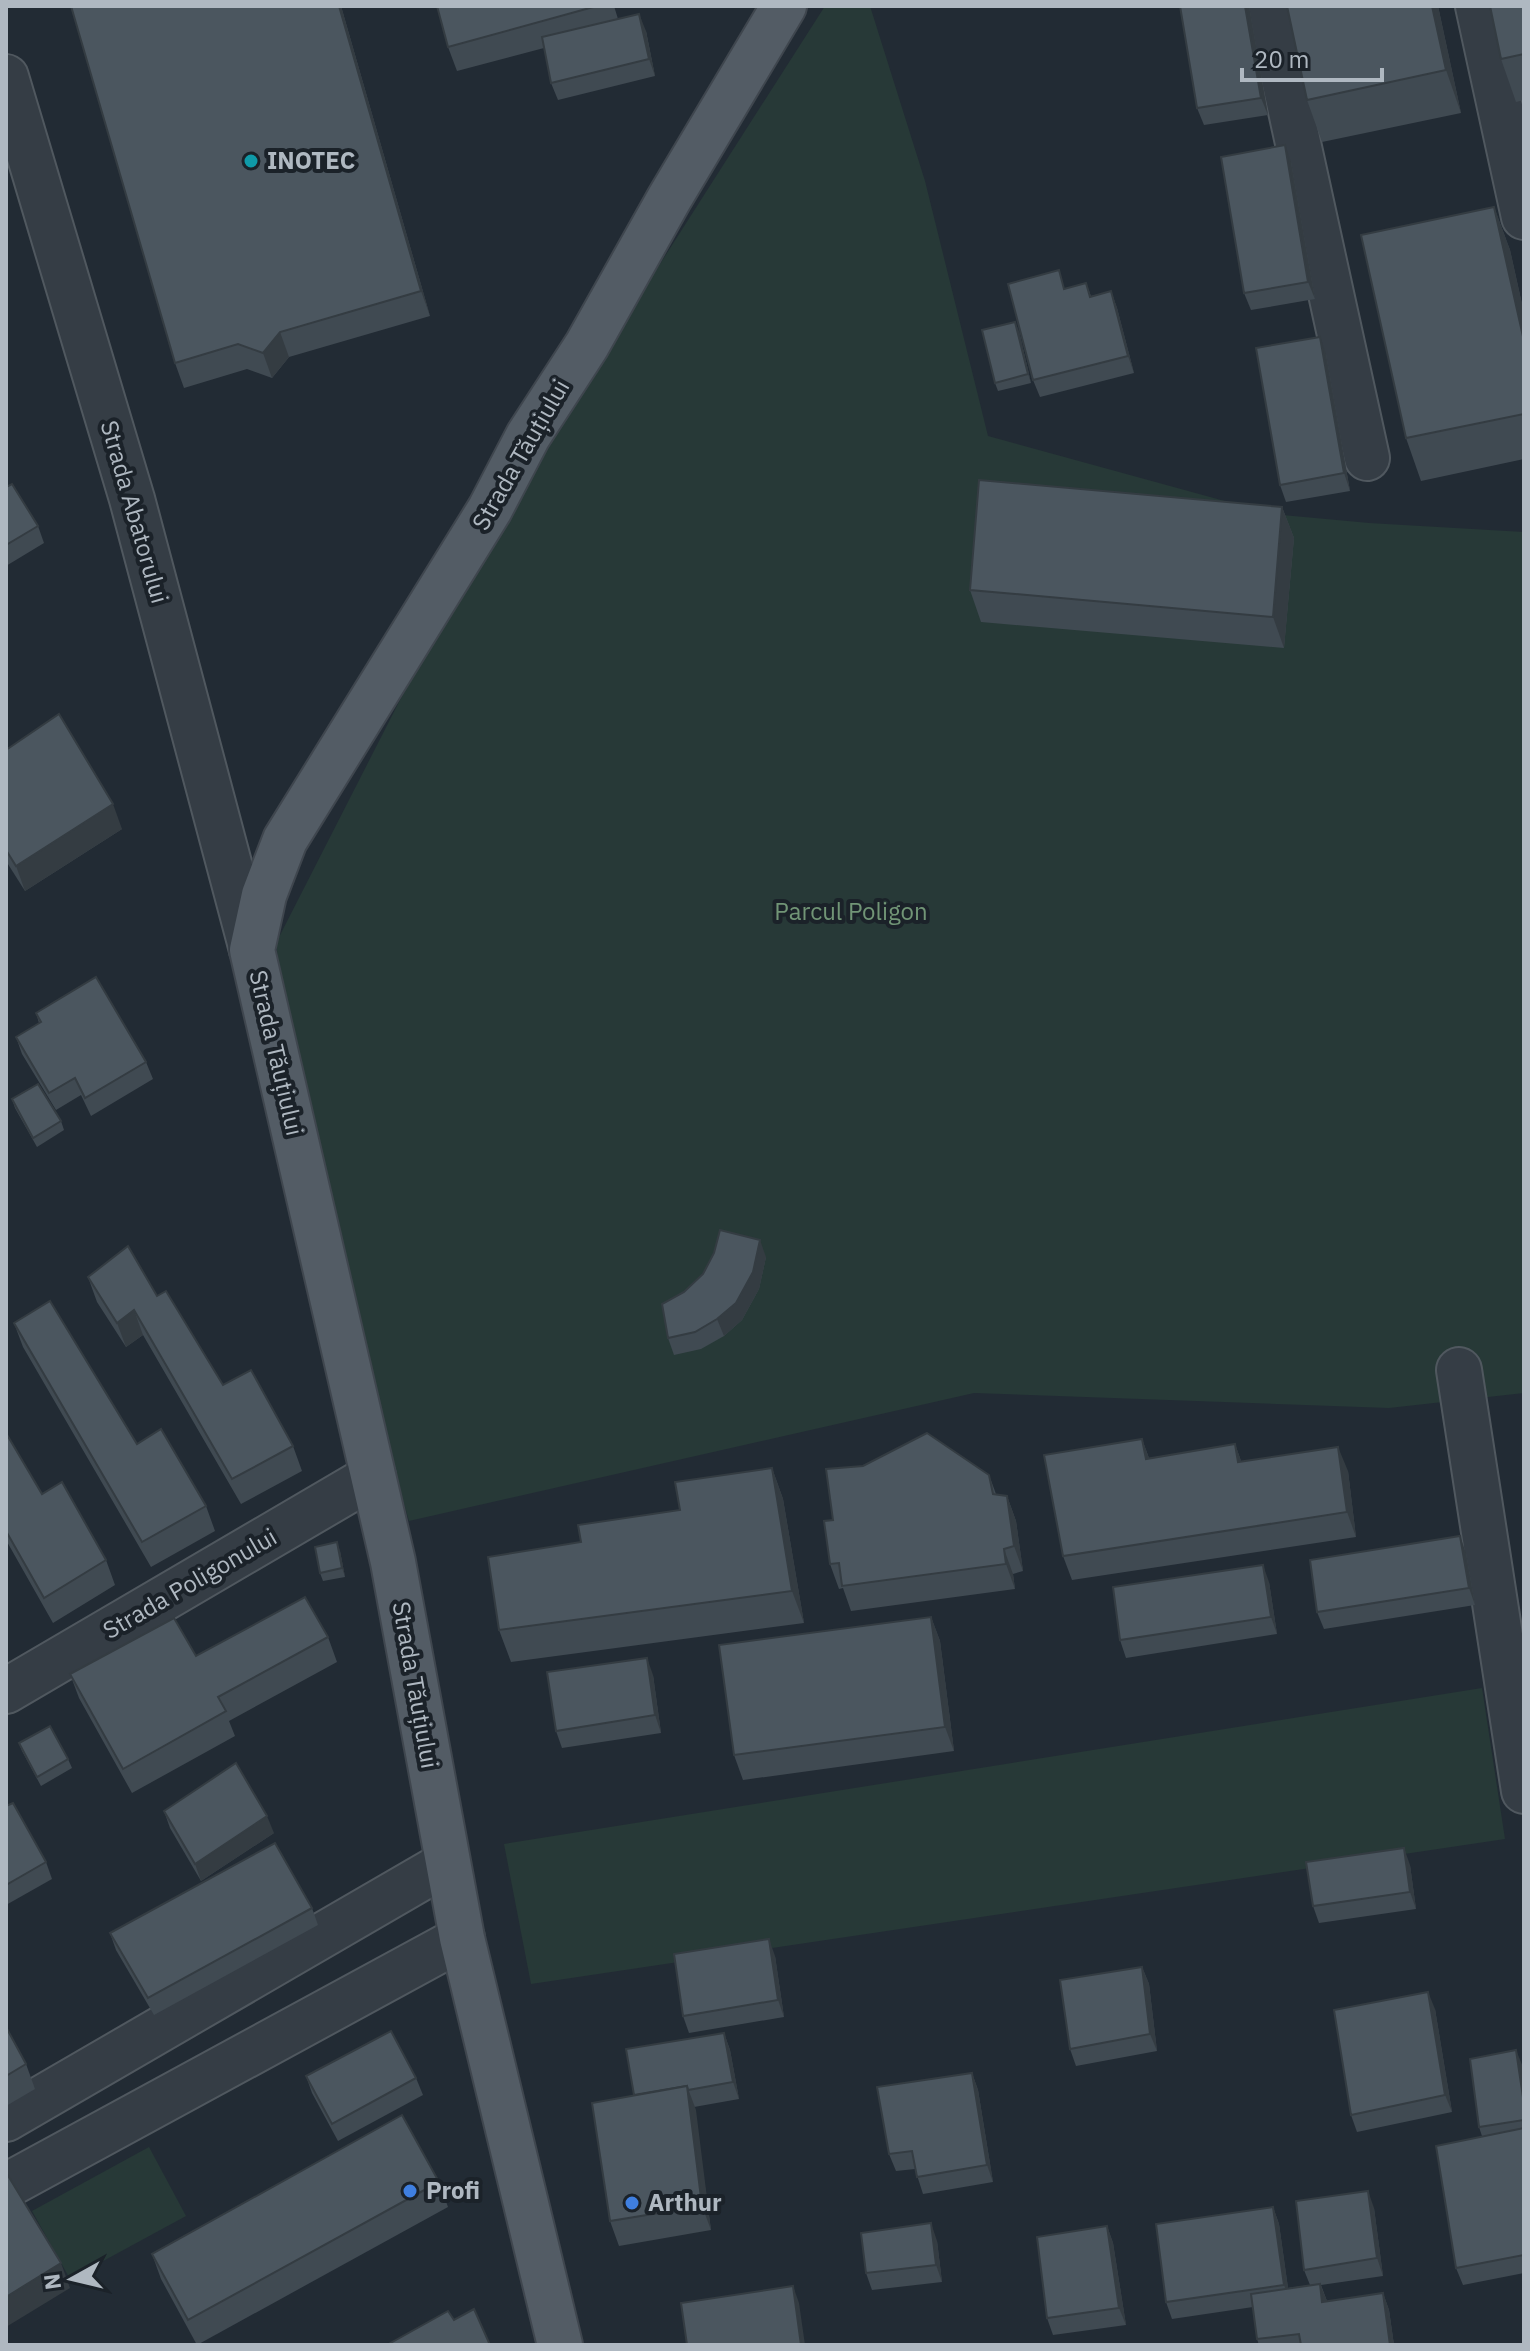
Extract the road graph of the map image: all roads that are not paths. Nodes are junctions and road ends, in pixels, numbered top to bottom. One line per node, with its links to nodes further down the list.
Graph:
1 (784, 6): 7 (main road, Strada Tăuțiului)
2 (1268, 6): 6 (street)
3 (1478, 6): 5 (street)
4 (6, 77): 7 (street, Strada Abatorului)
5 (1524, 217)
6 (1367, 458)
7 (252, 950): 9 (main road, Strada Tăuțiului)
8 (1459, 1370): 11 (street)
9 (373, 1476): 10 (street, Strada Poligonului); 12 (main road, Strada Tăuțiului)
10 (6, 1691)
11 (1524, 1791)
12 (447, 1863): 13 (main road, Strada Tăuțiului); 14 (street)
13 (462, 1938): 15 (street); 16 (main road, Strada Tăuțiului)
14 (6, 2119)
15 (6, 2186)
16 (560, 2345)

